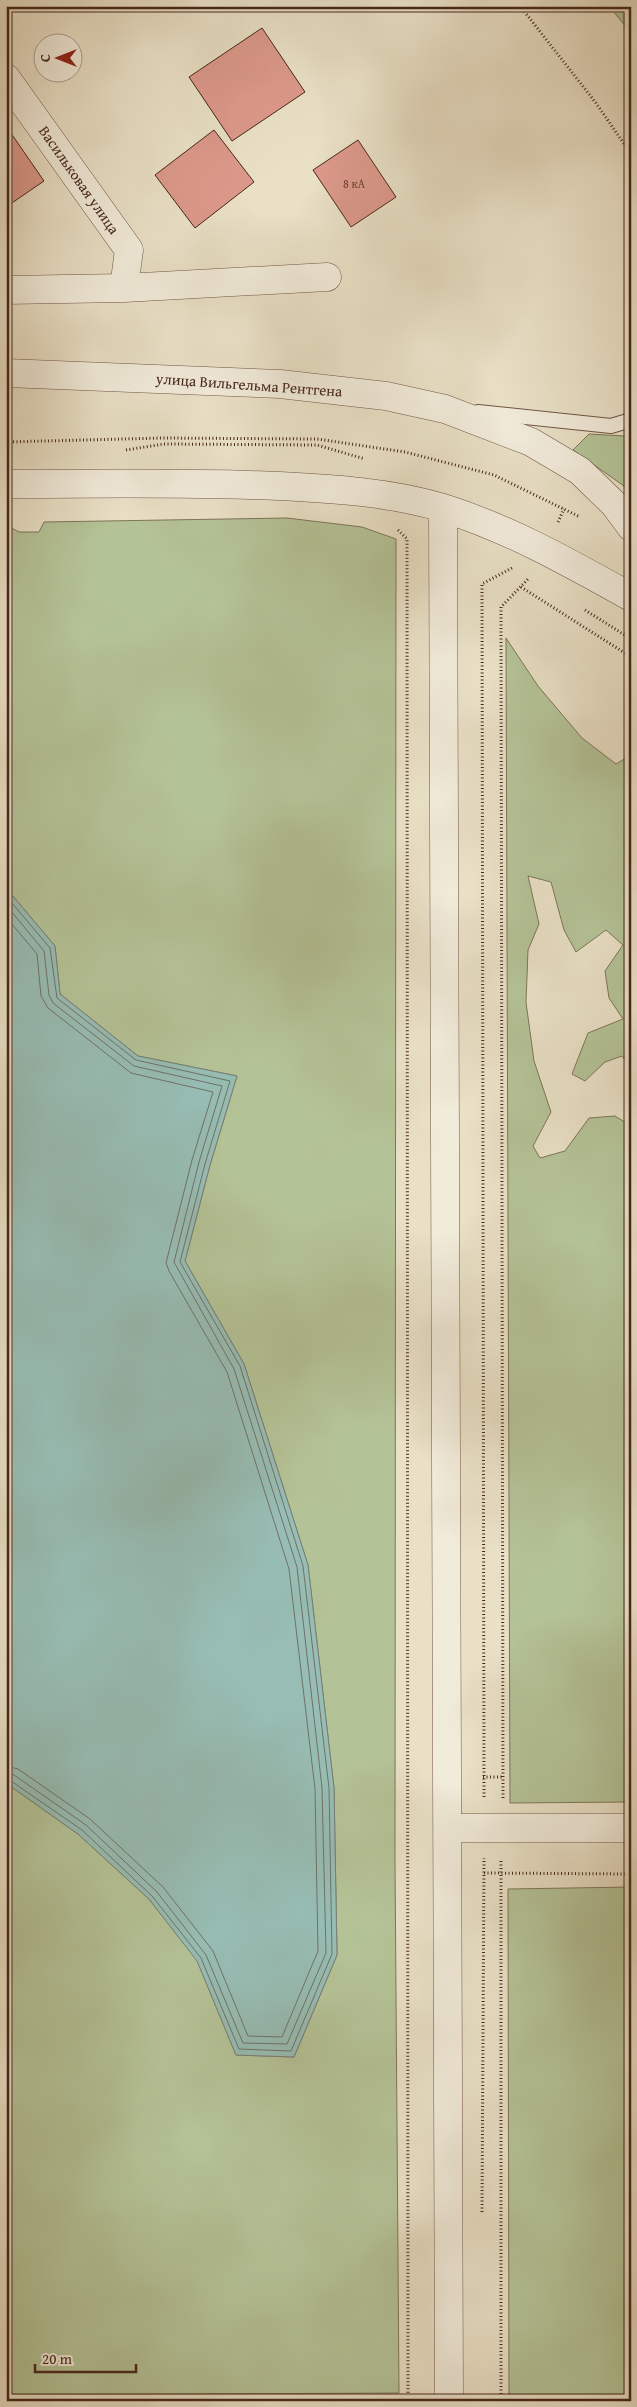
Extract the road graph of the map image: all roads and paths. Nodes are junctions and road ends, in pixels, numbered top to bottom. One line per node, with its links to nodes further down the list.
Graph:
1 (520, 6): 3 (path)
2 (6, 78): 5 (street, Васильковая улица)
3 (631, 154)
4 (327, 277): 5 (street)
5 (124, 288): 6 (street)
6 (6, 290)
7 (6, 373): 8 (street, улица Вильгельма Рентгена)
8 (445, 409): 9 (lane); 15 (street, улица Вильгельма Рентгена)
9 (631, 420)
10 (6, 484): 11 (street)
11 (443, 508): 19 (street); 21 (street)
12 (564, 509): 13 (path)
13 (558, 522)
14 (395, 526): 29 (path)
15 (631, 527)
16 (515, 567): 22 (path)
17 (530, 576): 18 (path)
18 (521, 587): 20 (path); 22 (path)
19 (631, 597)
20 (631, 657)
21 (448, 1828): 22 (street); 24 (street)
22 (493, 1828): 23 (street); 25 (path); 26 (path)
23 (631, 1828)
24 (448, 1872): 25 (path); 30 (street)
25 (484, 1873): 26 (path); 28 (path)
26 (501, 1873): 27 (path); 31 (path)
27 (631, 1874)
28 (482, 2221)
29 (408, 2401)
30 (449, 2401)
31 (501, 2401)

